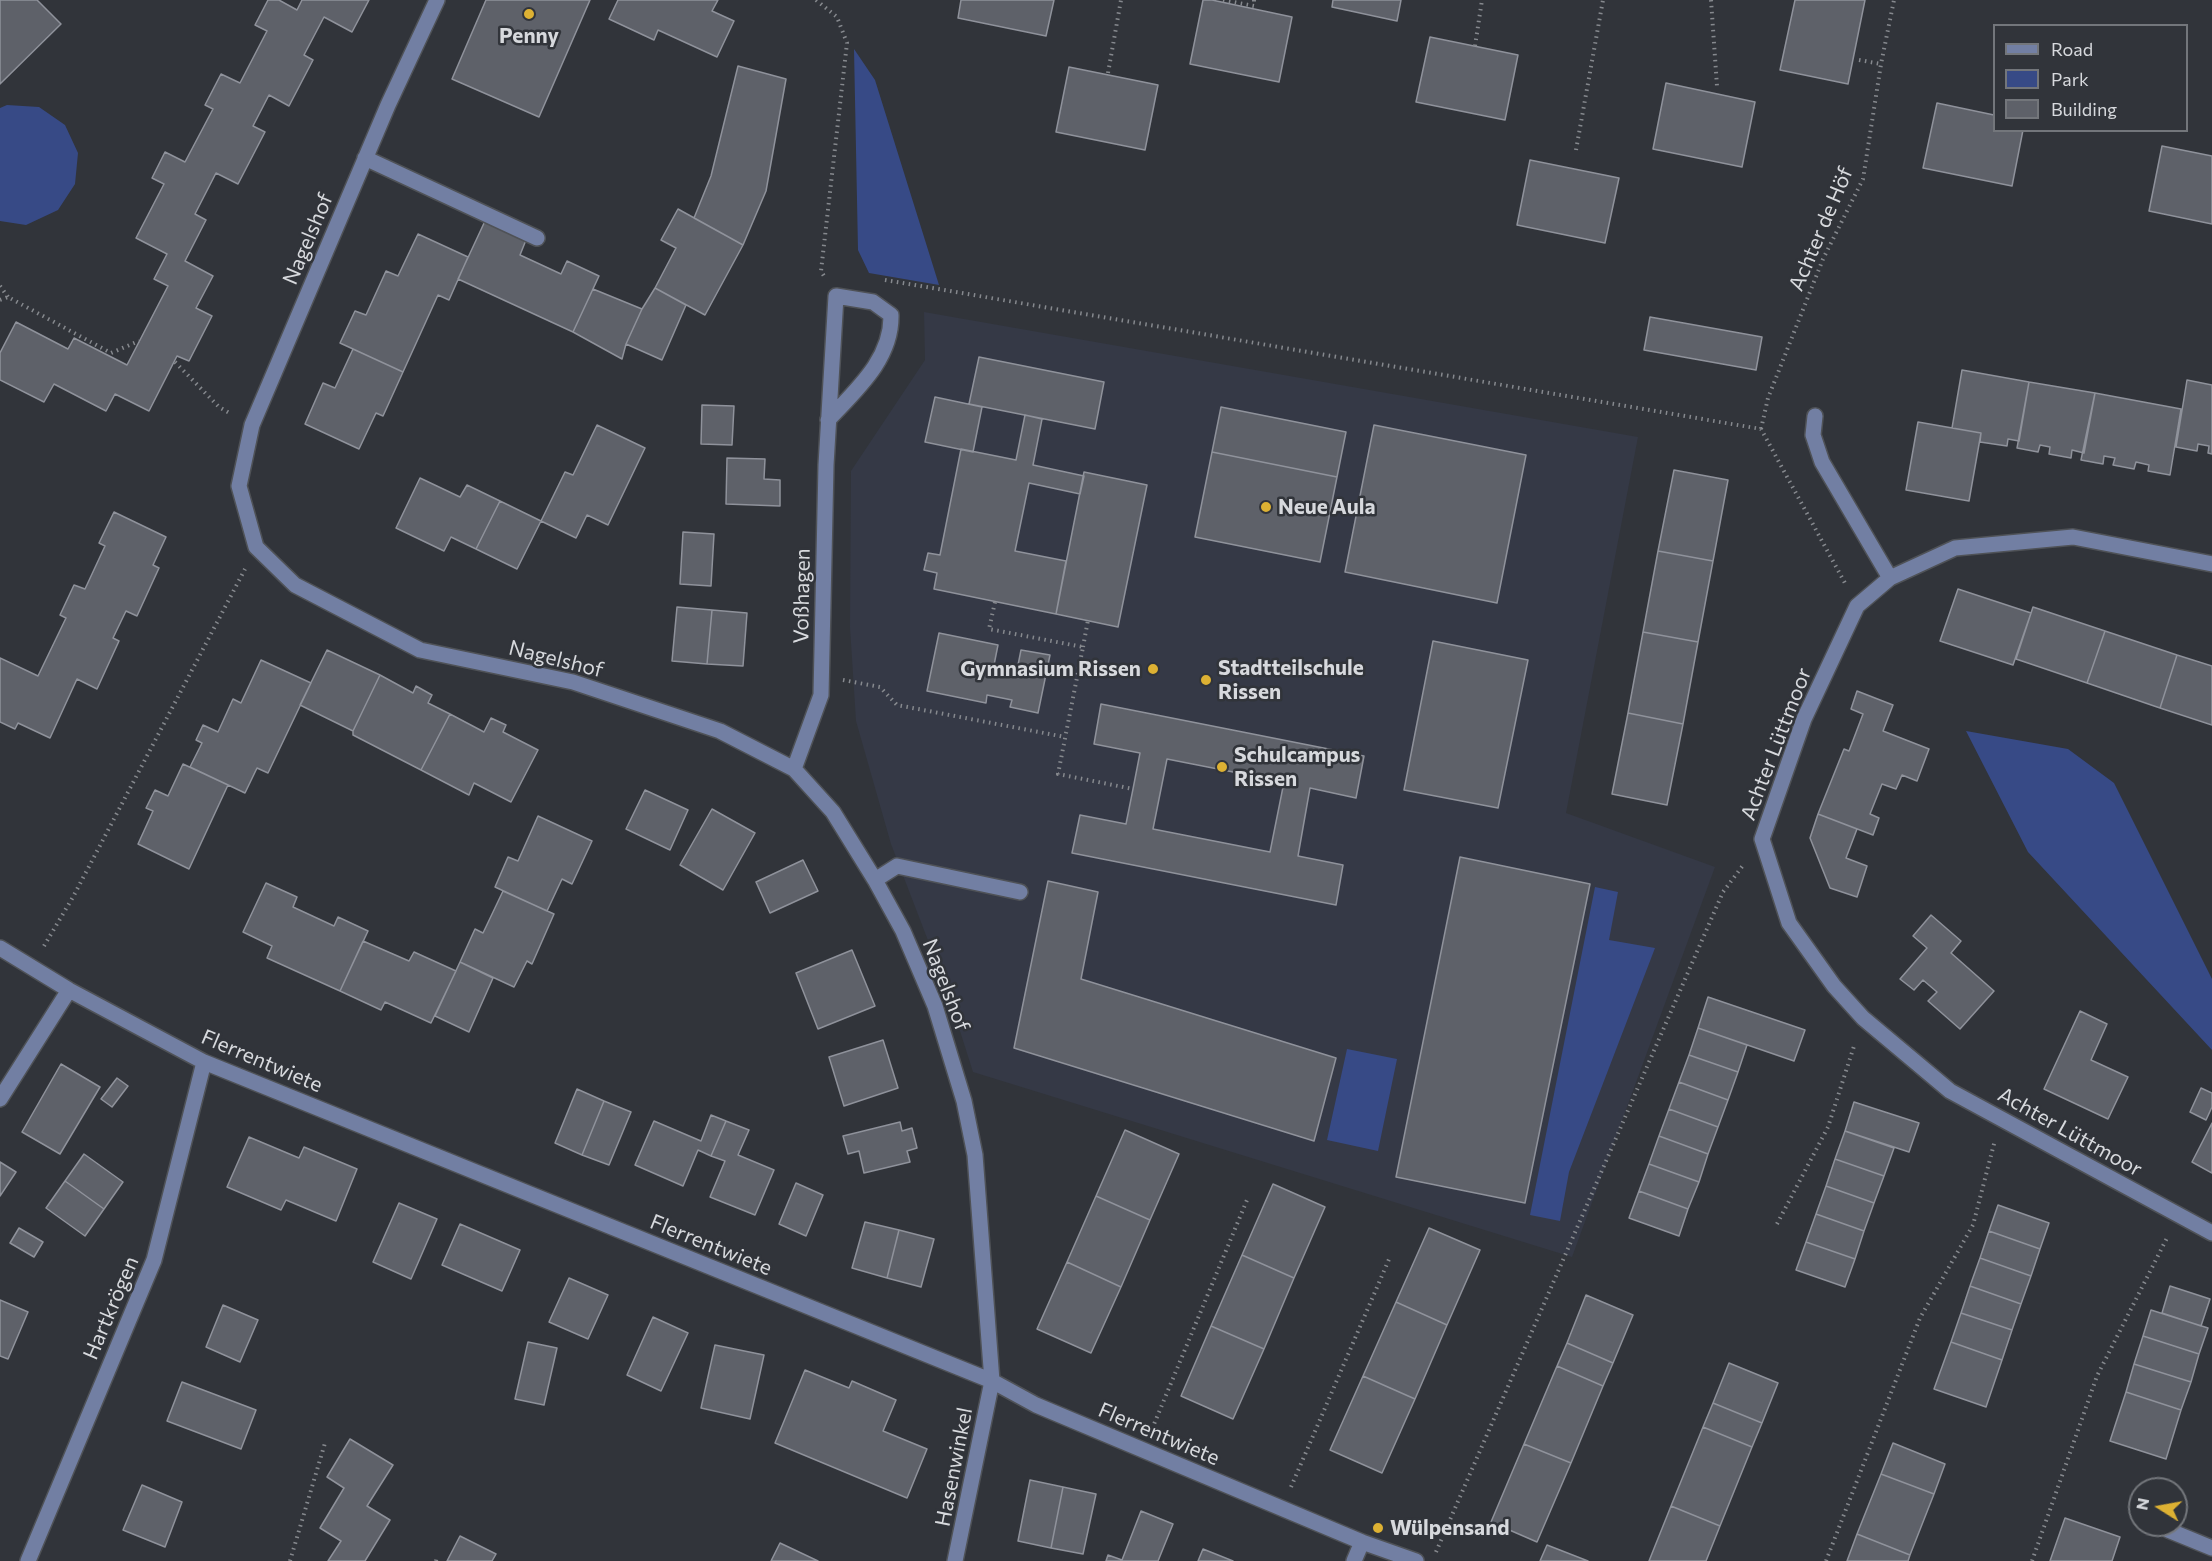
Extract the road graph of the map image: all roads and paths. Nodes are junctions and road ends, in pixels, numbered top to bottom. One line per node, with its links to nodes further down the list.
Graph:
1 (437, 0): 16 (street, Nagelshof)
2 (816, 0): 18 (path)
3 (1121, 0): 13 (path)
4 (1223, 0): 5 (path)
5 (1254, 0)
6 (1482, 0): 10 (path)
7 (1604, 0): 15 (path)
8 (1711, 0): 14 (path)
9 (1894, 0): 12 (path, Achter de Höf)
10 (1475, 46)
11 (1859, 60): 12 (path)
12 (1881, 64): 30 (path, Achter de Höf)
13 (1108, 72)
14 (1717, 86)
15 (1576, 150)
16 (365, 158): 17 (street); 29 (street, Nagelshof)
17 (537, 238)
18 (821, 271): 19 (path); 22 (path)
19 (833, 273)
20 (878, 279): 30 (path)
21 (0, 286): 23 (path)
22 (836, 296): 28 (street, Voßhagen); 28 (street)
23 (8, 297): 24 (path); 25 (path)
24 (0, 300)
25 (139, 341)
26 (175, 362): 29 (path)
27 (1815, 416): 33 (street)
28 (828, 420): 38 (street, Voßhagen)
29 (252, 425): 31 (street, Nagelshof)
30 (1761, 429): 35 (path)
31 (256, 547): 40 (street, Nagelshof); 46 (path)
32 (2212, 564): 33 (street, Achter Lüttmoor)
33 (1890, 578): 35 (street, Achter Lüttmoor)
34 (994, 602): 37 (path)
35 (1857, 606): 42 (street, Achter Lüttmoor)
36 (1088, 620): 37 (path)
37 (1083, 647): 39 (path)
38 (821, 676): 39 (path); 40 (street, Voßhagen)
39 (1065, 737): 41 (path)
40 (794, 769): 43 (street, Nagelshof)
41 (1133, 789)
42 (1762, 839): 48 (street, Achter Lüttmoor); 69 (path)
43 (875, 880): 44 (street); 57 (street, Nagelshof)
44 (1020, 892)
45 (0, 948): 46 (street, Flerrentwiete)
46 (31, 967): 47 (street, Flerrentwiete)
47 (69, 990): 49 (street, Flerrentwiete); 50 (street)
48 (1863, 1018): 51 (street, Achter Lüttmoor); 54 (path)
49 (204, 1062): 57 (street, Flerrentwiete); 64 (street, Hartkrögen)
50 (0, 1099)
51 (2001, 1118): 53 (street, Achter Lüttmoor); 70 (path)
52 (1247, 1200): 59 (path)
53 (2179, 1215): 55 (street, Achter Lüttmoor); 71 (path)
54 (1777, 1224)
55 (2212, 1233)
56 (1390, 1257): 60 (path)
57 (992, 1381): 59 (street, Flerrentwiete); 66 (street, Hasenwinkel)
58 (325, 1443): 65 (path)
59 (1143, 1450): 60 (street, Flerrentwiete)
60 (1282, 1508): 62 (street, Flerrentwiete)
61 (2185, 1537): 63 (street)
62 (1362, 1542): 67 (street); 68 (street, Flerrentwiete)
63 (2212, 1548)
64 (27, 1561)
65 (290, 1561)
66 (955, 1561)
67 (1354, 1561)
68 (1416, 1561)
69 (1432, 1561)
70 (1826, 1561)
71 (2032, 1561)

